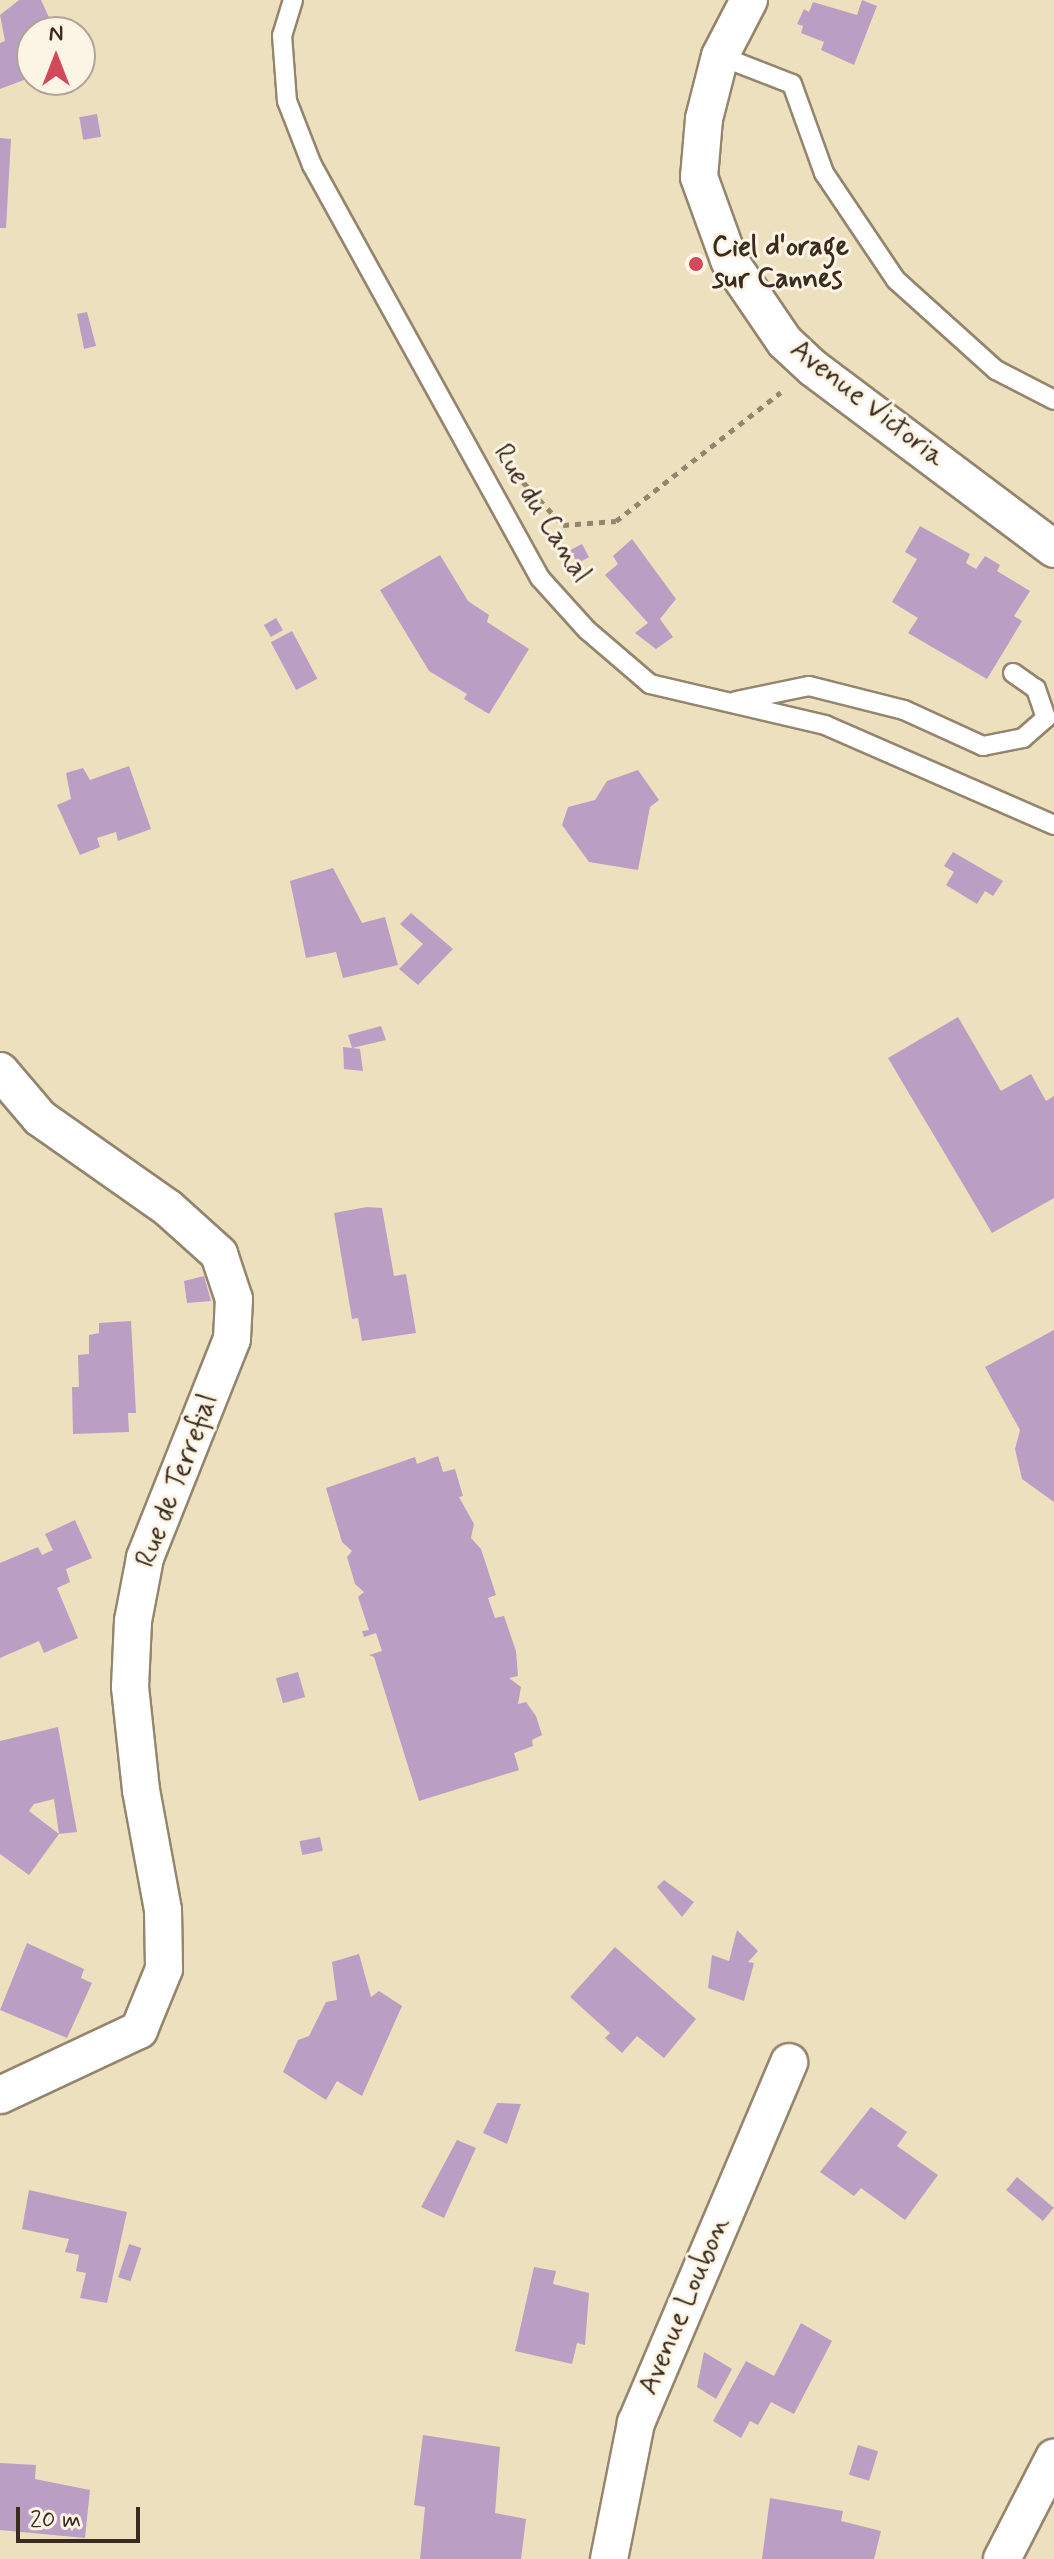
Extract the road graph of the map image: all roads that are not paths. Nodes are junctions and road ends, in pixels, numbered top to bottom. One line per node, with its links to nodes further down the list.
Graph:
1 (293, 0): 7 (lane, Rue du Canal)
2 (749, 0): 3 (street, Avenue Victoria)
3 (720, 56): 4 (lane); 5 (street, Avenue Victoria)
4 (1054, 400)
5 (1054, 549)
6 (1013, 673): 7 (lane)
7 (729, 702): 8 (lane, Rue du Canal)
8 (1054, 825)
9 (0, 1071): 11 (street, Rue de Terrefial)
10 (789, 2062): 13 (street, Avenue Loubon)
11 (0, 2095)
12 (1054, 2458): 14 (street)
13 (609, 2559)
14 (1002, 2559)

